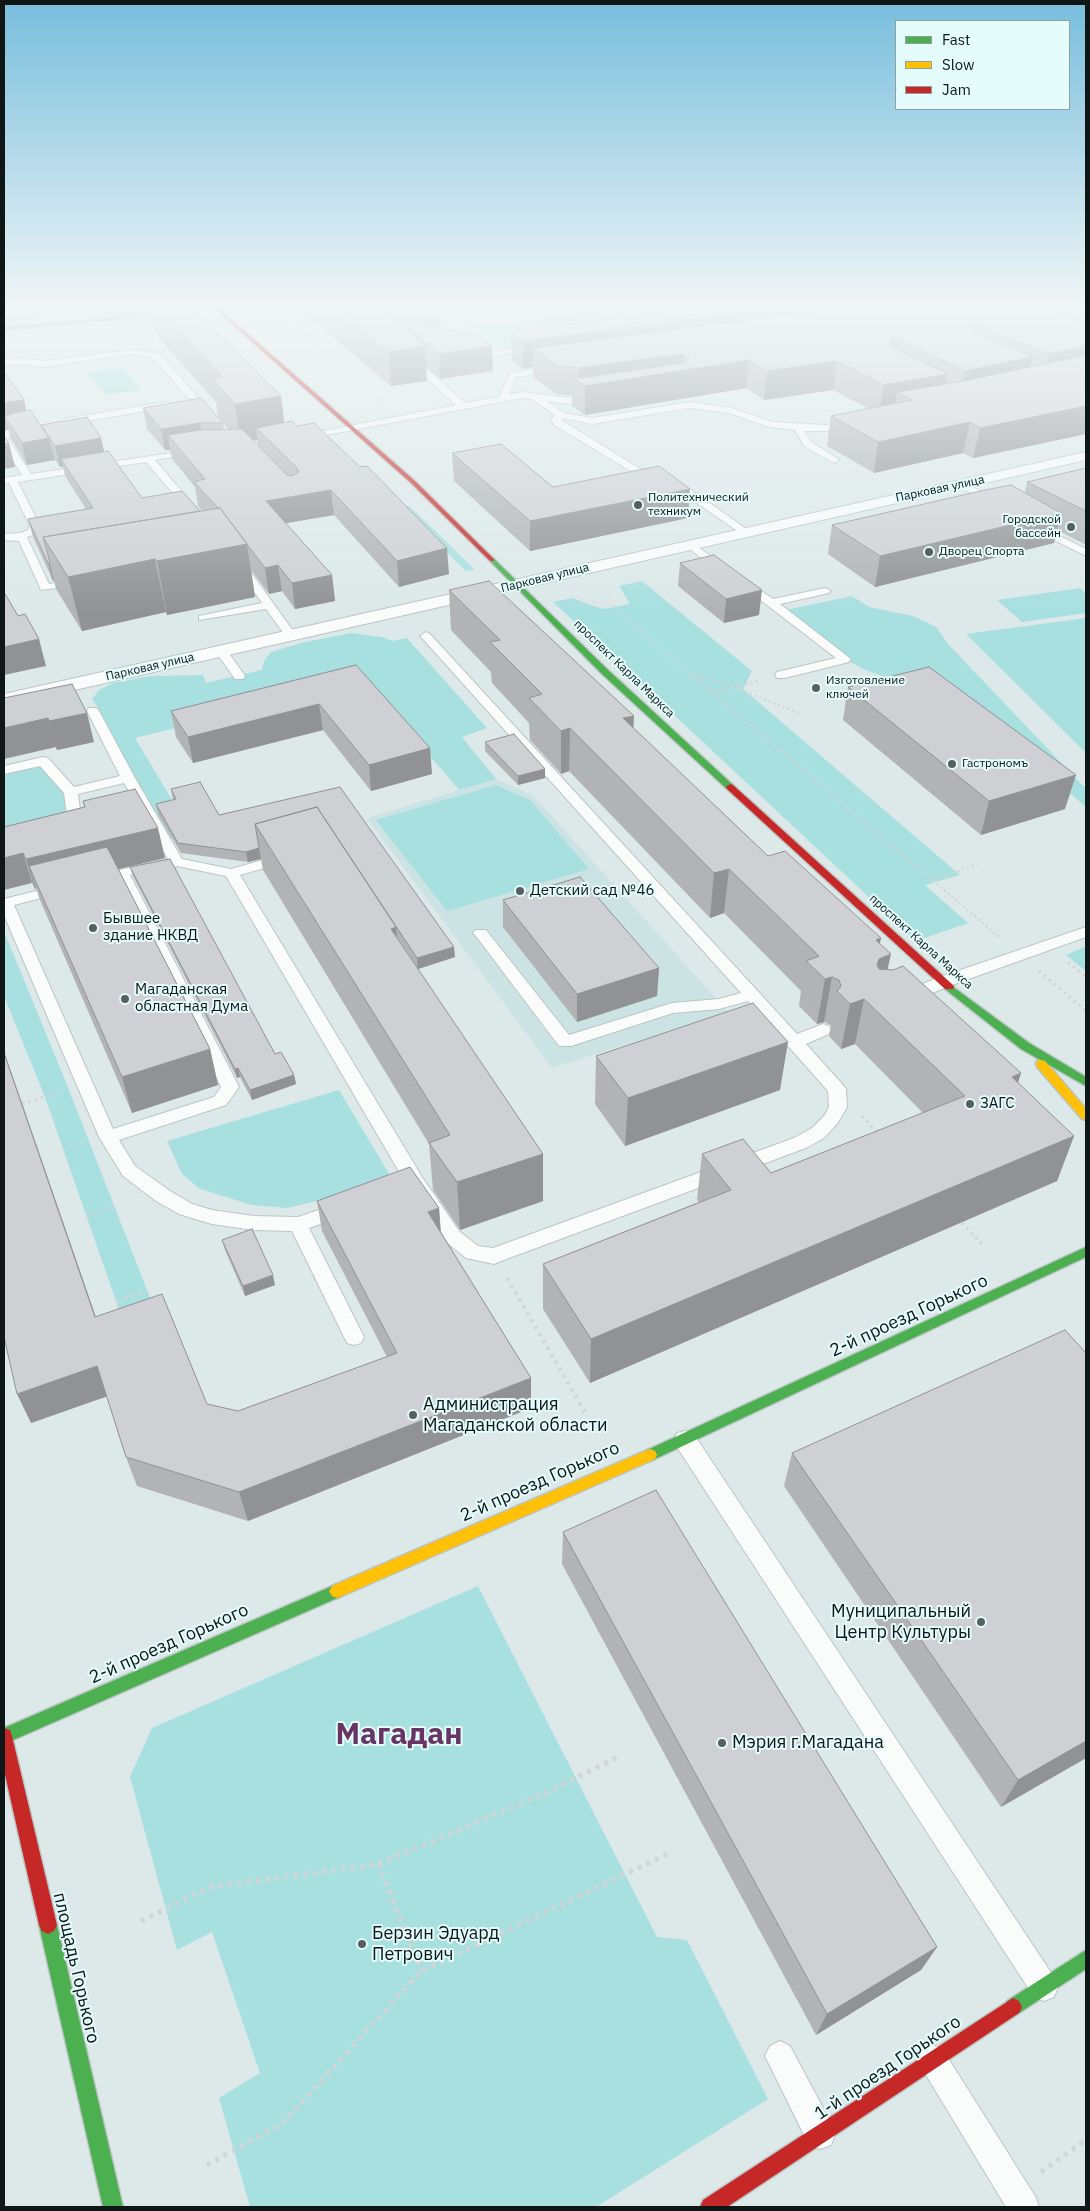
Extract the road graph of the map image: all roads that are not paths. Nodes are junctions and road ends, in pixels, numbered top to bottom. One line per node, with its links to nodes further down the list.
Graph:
1 (161, 406): 13 (lane)
2 (191, 406): 10 (lane)
3 (327, 406): 11 (street, проспект Карла Маркса)
4 (463, 406): 11 (lane)
5 (548, 406): 8 (lane)
6 (682, 406): 8 (lane)
7 (697, 406): 12 (lane)
8 (561, 415): 25 (lane)
9 (860, 422): 12 (lane)
10 (220, 428)
11 (351, 428): 14 (lane); 33 (street, проспект Карла Маркса)
12 (798, 428): 18 (lane)
13 (4, 437): 19 (lane)
14 (294, 440)
15 (204, 449): 17 (lane)
16 (1086, 456): 21 (street, Парковая улица)
17 (148, 458): 19 (lane); 23 (lane)
18 (834, 460)
19 (28, 477): 20 (lane)
20 (8, 481): 26 (lane)
21 (962, 484): 22 (lane); 25 (street, Парковая улица)
22 (1004, 509)
23 (201, 519)
24 (1021, 519): 29 (lane)
25 (746, 533): 28 (street, Парковая улица)
26 (18, 536): 27 (lane); 32 (lane)
27 (4, 537)
28 (691, 545): 31 (lane); 33 (street, Парковая улица)
29 (1086, 553)
30 (232, 554): 37 (lane)
31 (729, 575)
32 (94, 579)
33 (516, 585): 39 (street, Парковая улица); 57 (street, проспект Карла Маркса)
34 (825, 591): 36 (lane)
35 (756, 592): 36 (lane)
36 (770, 603): 42 (lane)
37 (269, 605): 38 (lane); 39 (lane)
38 (203, 618)
39 (291, 636): 41 (street, Парковая улица)
40 (426, 636): 58 (lane)
41 (221, 651): 43 (lane); 44 (street, Парковая улица)
42 (781, 675)
43 (238, 676)
44 (4, 700)
45 (93, 711): 47 (lane)
46 (4, 770): 48 (lane)
47 (128, 778): 48 (lane); 51 (lane)
48 (70, 792): 49 (lane)
49 (48, 831)
50 (301, 853): 53 (lane)
51 (177, 862): 52 (lane); 53 (lane)
52 (122, 873): 54 (lane); 65 (lane)
53 (231, 873): 66 (lane)
54 (5, 903): 65 (lane)
55 (481, 932): 58 (lane)
56 (1086, 932): 57 (lane)
57 (943, 982): 59 (lane); 62 (street, проспект Карла Маркса)
58 (752, 995): 61 (lane)
59 (893, 1003)
60 (823, 1030): 61 (lane)
61 (794, 1042): 66 (lane)
62 (1025, 1046): 63 (street, проспект Карла Маркса); 64 (street, проспект Карла Маркса)
63 (1086, 1082)
64 (1086, 1116)
65 (108, 1138): 69 (lane)
66 (416, 1182): 67 (lane)
67 (398, 1189)
68 (361, 1202): 69 (lane)
69 (298, 1224): 71 (lane)
70 (1086, 1252): 72 (street, 2-й проезд Горького)
71 (354, 1337)
72 (685, 1440): 73 (street, 2-й проезд Горького); 75 (lane)
73 (4, 1735): 79 (street, площадь Горького)
74 (1086, 1959): 75 (street, 1-й проезд Горького)
75 (1044, 1987): 77 (street, 1-й проезд Горького)
76 (780, 2056): 78 (lane)
77 (932, 2060): 78 (street, 1-й проезд Горького); 81 (lane)
78 (820, 2135): 80 (street, 1-й проезд Горького)
79 (113, 2207)
80 (710, 2207)
81 (1024, 2207)

